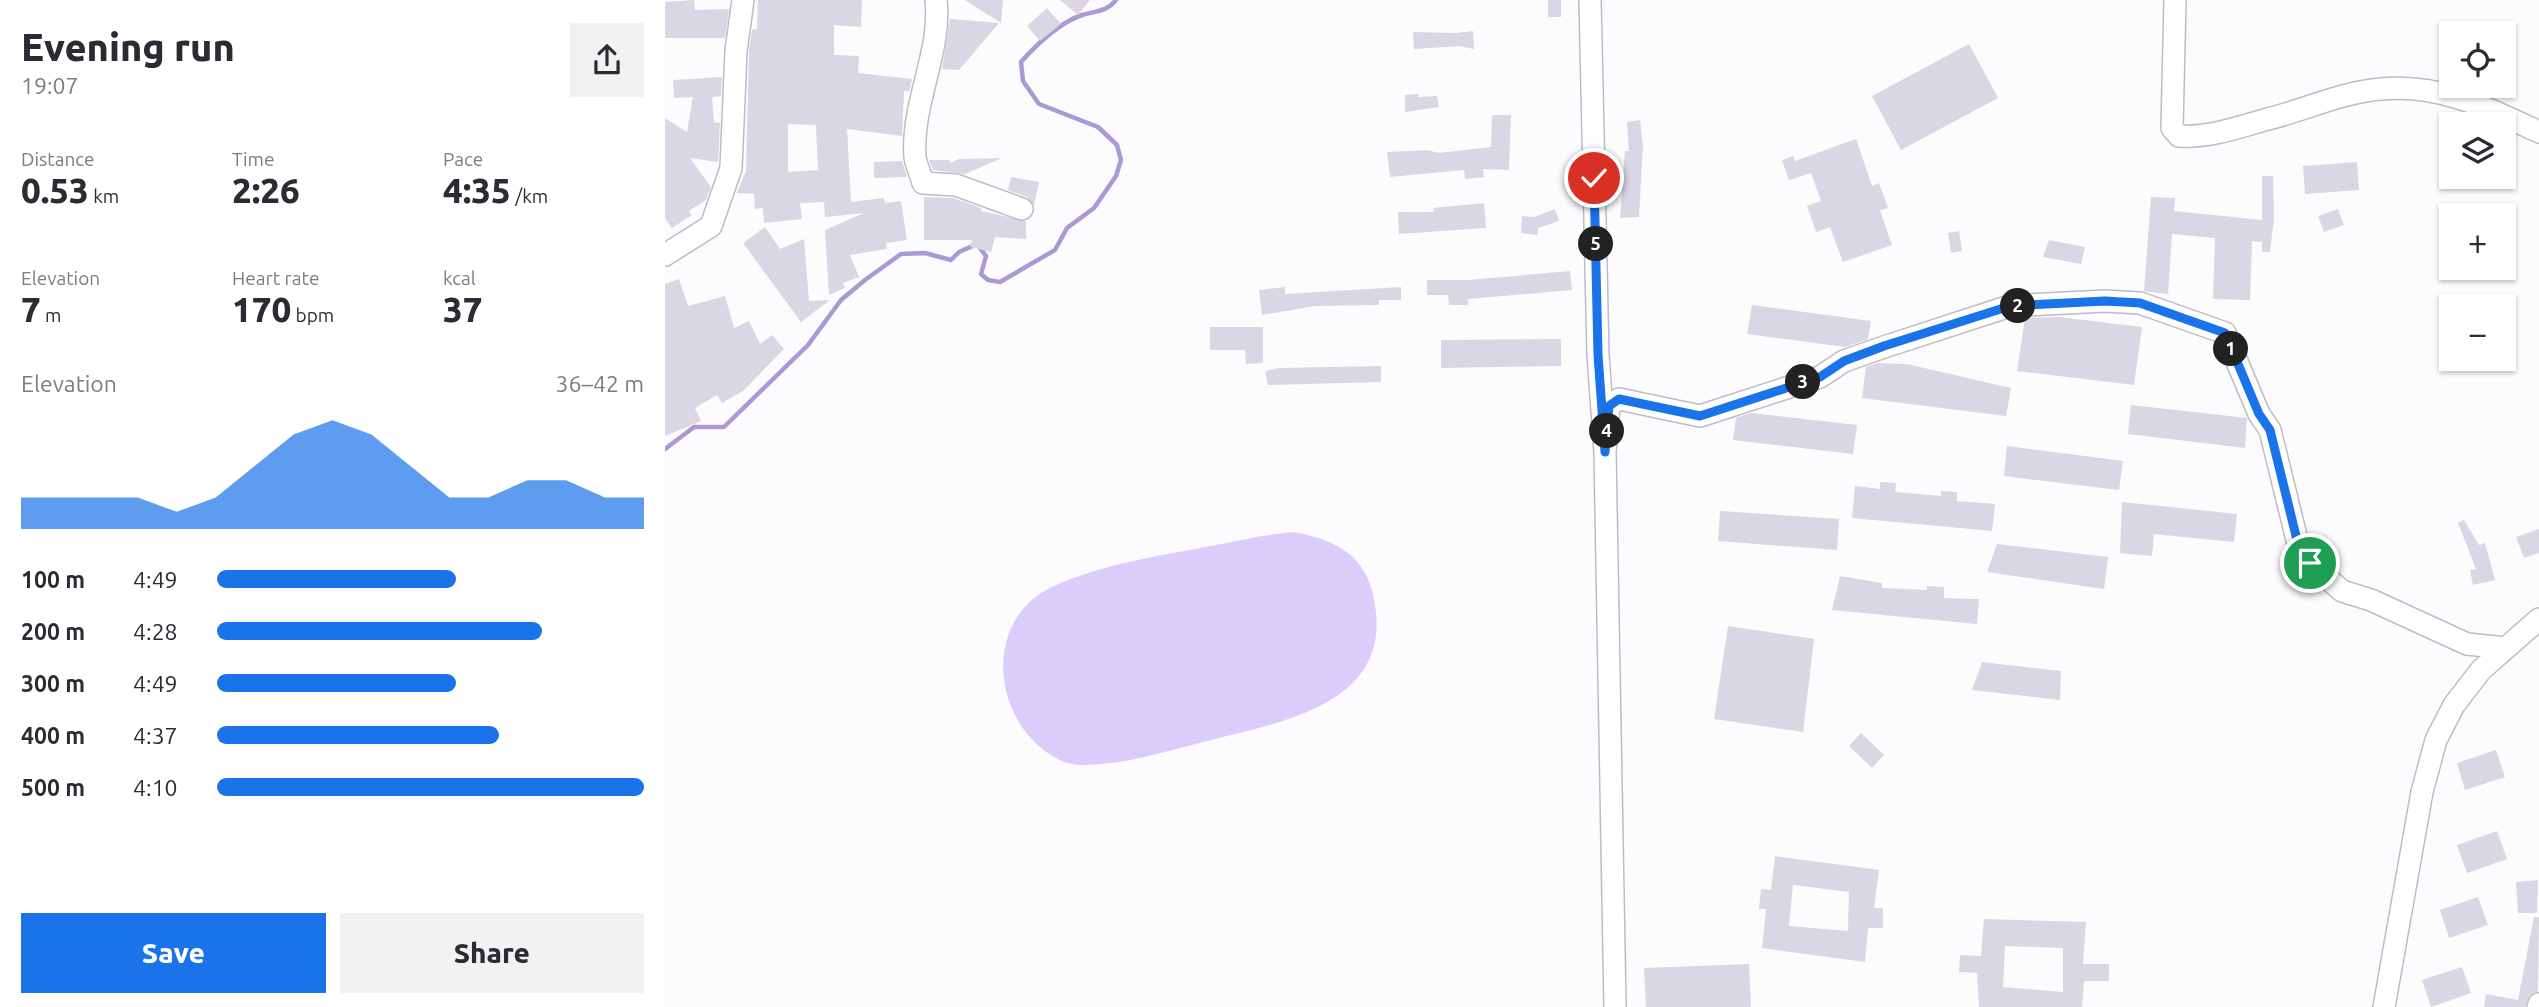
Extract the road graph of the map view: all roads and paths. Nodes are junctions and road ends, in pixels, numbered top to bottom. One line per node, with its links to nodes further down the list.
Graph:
1 (743, 0): 8 (street)
2 (956, 0): 5 (street)
3 (1590, 0): 9 (street)
4 (2175, 0): 6 (street)
5 (937, 10): 7 (street)
6 (2539, 132)
7 (1022, 209)
8 (665, 255)
9 (1605, 452): 11 (street); 12 (street)
10 (2539, 619): 11 (street)
11 (2506, 648): 13 (street)
12 (1615, 1007)
13 (2383, 1007)

